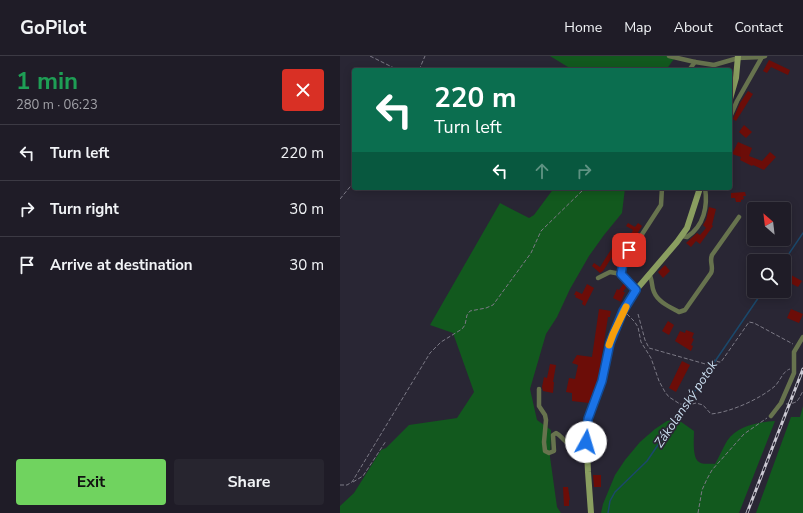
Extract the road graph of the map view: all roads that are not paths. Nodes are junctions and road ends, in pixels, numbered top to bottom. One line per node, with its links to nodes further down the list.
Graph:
1 (669, 56): 4 (street)
2 (738, 57): 3 (street); 4 (street); 6 (main road)
3 (763, 57): 7 (street)
4 (695, 62): 5 (street)
5 (691, 68)
6 (732, 92)
7 (732, 112)
8 (662, 190): 13 (street)
9 (699, 190): 12 (main road)
10 (705, 190): 12 (street)
11 (739, 217): 14 (street)
12 (682, 236): 14 (main road)
13 (621, 274): 15 (street); 16 (street)
14 (649, 274): 16 (main road)
15 (598, 278)
16 (636, 290): 20 (main road)
17 (803, 337): 19 (street)
18 (539, 389): 20 (street)
19 (771, 416)
20 (586, 442): 21 (main road)
21 (591, 513)

